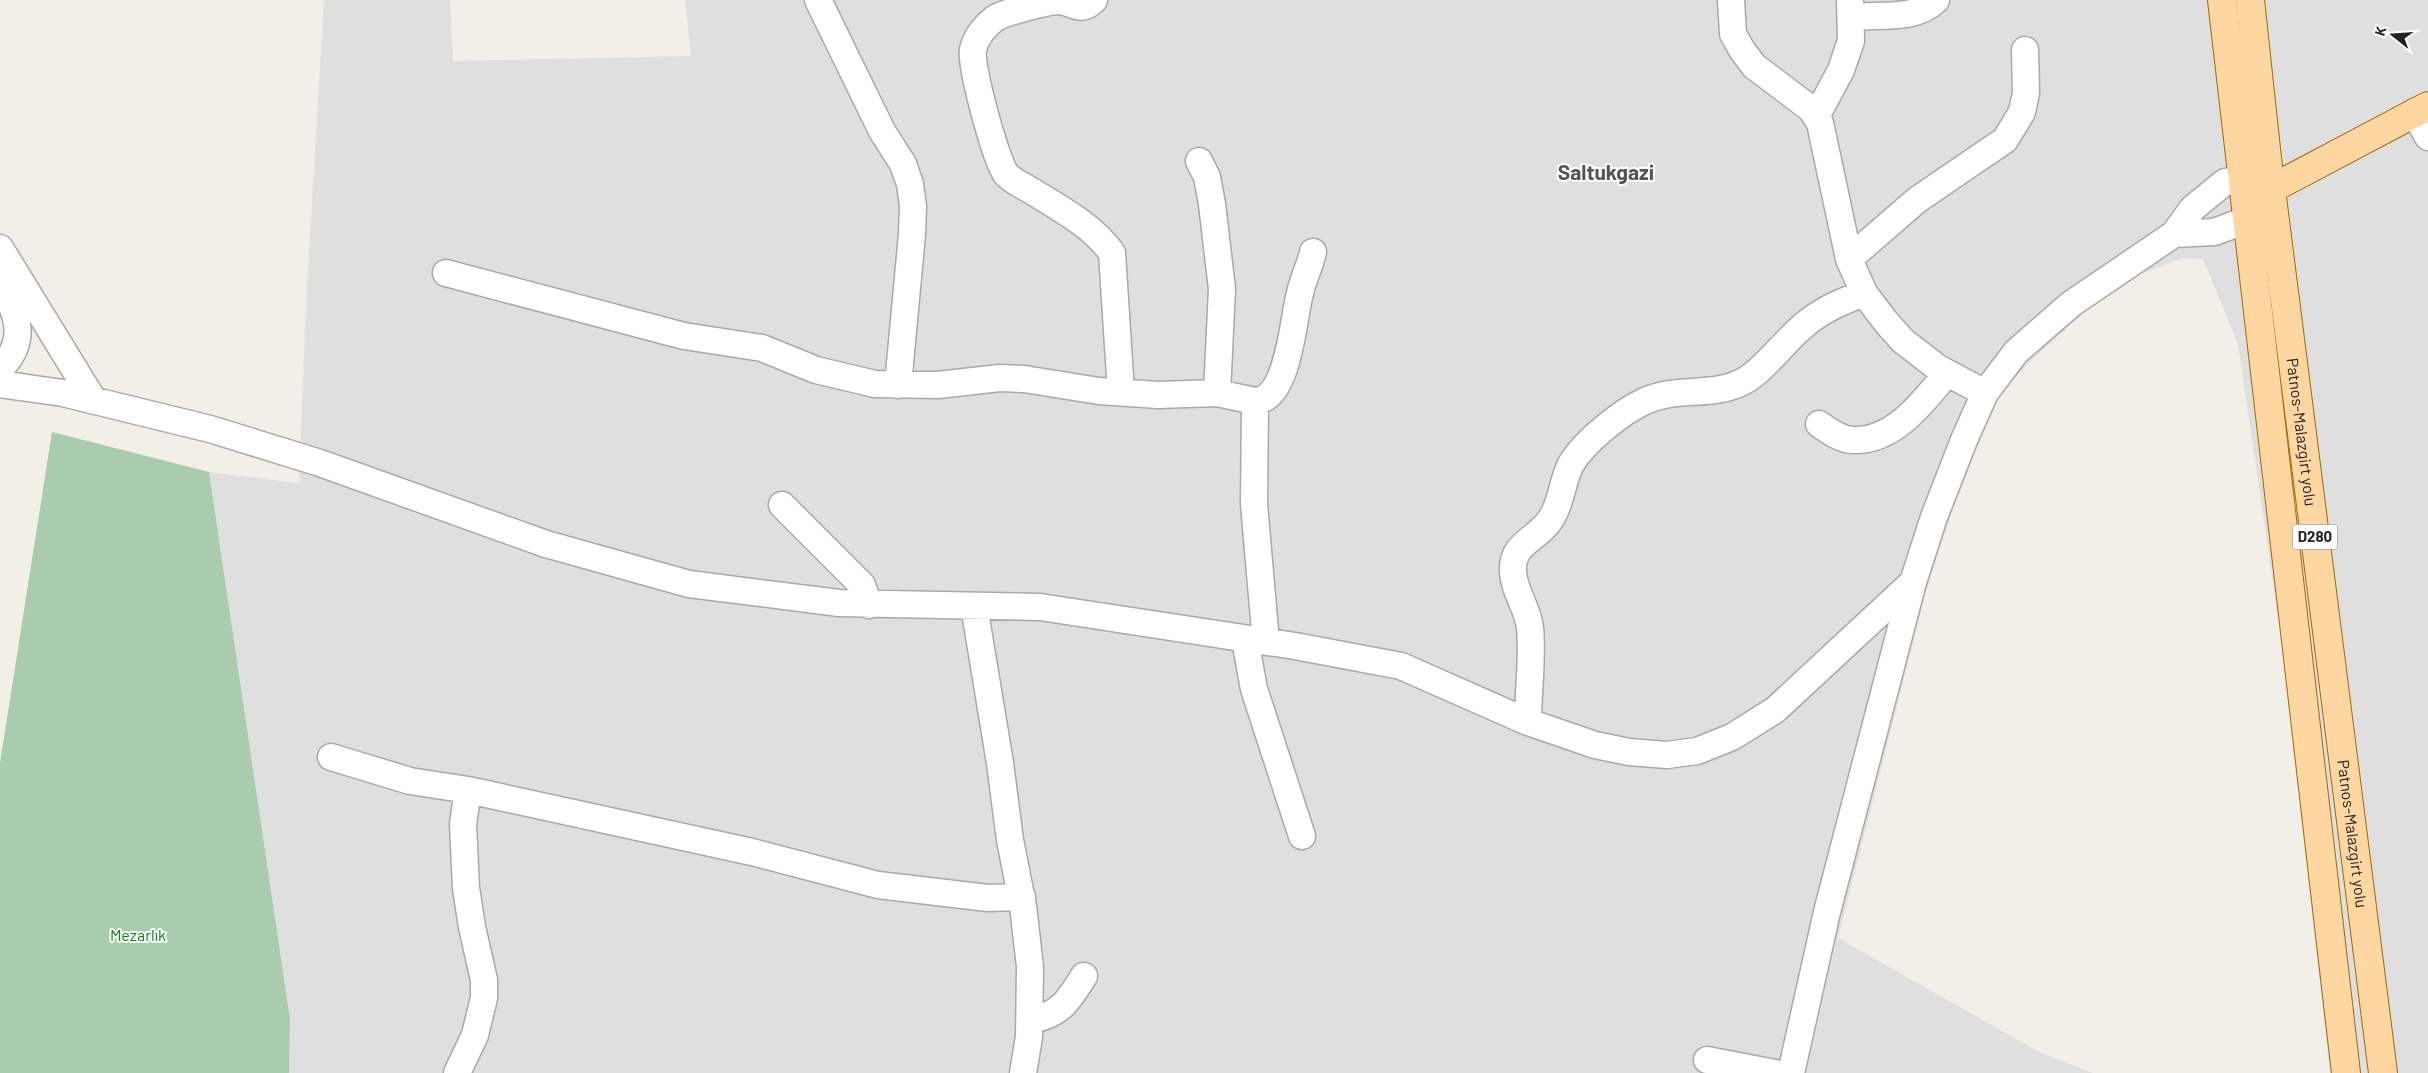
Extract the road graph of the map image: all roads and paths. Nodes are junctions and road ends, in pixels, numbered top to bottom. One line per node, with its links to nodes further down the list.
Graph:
1 (818, 0): 26 (street)
2 (1094, 0): 27 (street)
3 (1731, 0): 10 (street)
4 (1936, 0): 7 (street)
5 (2222, 0): 13 (main road, D280)
6 (2250, 0): 14 (main road, Patnos-Malazgirt yolu / D280)
7 (1851, 8): 10 (street)
8 (2024, 50): 19 (street)
9 (2421, 109): 11 (street); 14 (main road)
10 (1816, 117): 19 (street)
11 (2428, 137)
12 (1199, 161): 28 (street)
13 (2242, 179): 14 (street); 15 (main road, D280); 16 (street)
14 (2271, 189): 15 (street); 51 (main road, Patnos-Malazgirt yolu / D280)
15 (2247, 220): 16 (street); 50 (main road, D280)
16 (2174, 234): 29 (street)
17 (0, 248): 30 (street)
18 (1313, 252): 31 (street)
19 (1849, 259): 22 (street)
20 (446, 273): 26 (street)
21 (0, 280): 23 (street)
22 (1864, 293): 24 (street); 38 (street)
23 (0, 369)
24 (1947, 373): 29 (street); 32 (street)
25 (0, 384): 30 (street)
26 (898, 385): 27 (street)
27 (1121, 392): 28 (street)
28 (1217, 393): 31 (street)
29 (1985, 393): 34 (street)
30 (94, 401): 35 (street)
31 (1255, 401): 37 (street)
32 (1819, 424)
33 (782, 505): 35 (street)
34 (1913, 582): 38 (street); 49 (street)
35 (869, 605): 36 (street)
36 (974, 606): 37 (street); 42 (street)
37 (1256, 641): 38 (street); 41 (street)
38 (1528, 722)
39 (330, 757): 40 (street)
40 (468, 790): 42 (street); 46 (street)
41 (1302, 836)
42 (1022, 898): 44 (street)
43 (1084, 976): 44 (street)
44 (1030, 1020): 47 (street)
45 (1707, 1060): 48 (street)
46 (457, 1073)
47 (1023, 1073)
48 (1776, 1073)
49 (1791, 1073)
50 (2346, 1073)
51 (2383, 1073)

